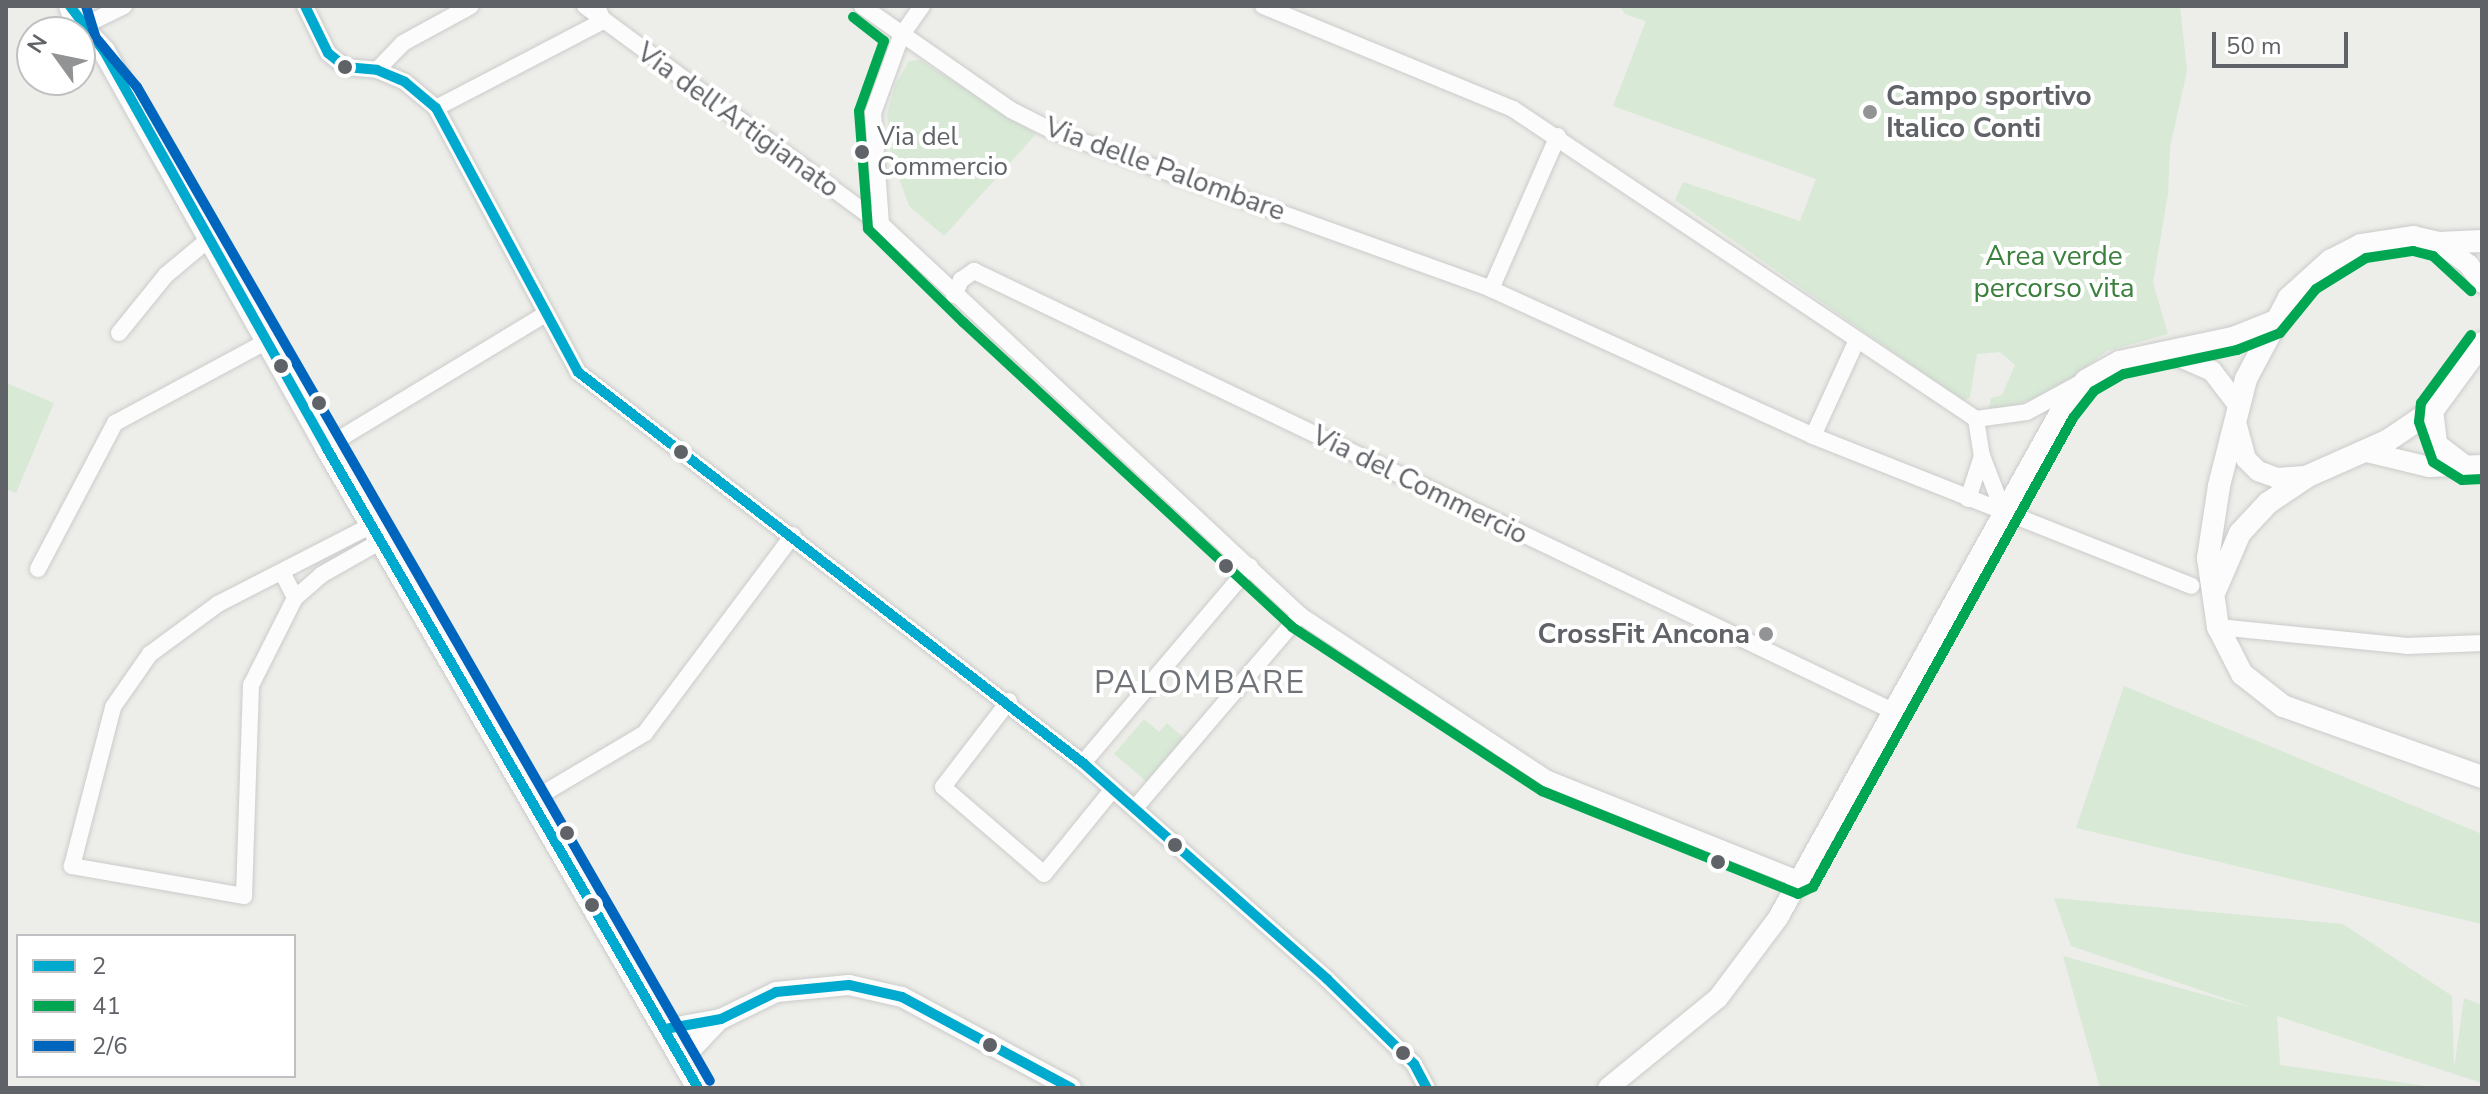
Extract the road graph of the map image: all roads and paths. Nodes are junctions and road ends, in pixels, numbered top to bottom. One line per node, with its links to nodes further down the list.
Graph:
1 (124, 6): 9 (street)
2 (305, 6): 12 (street)
3 (471, 6): 12 (street)
4 (585, 6): 8 (street, Via dell'Artigianato)
5 (862, 6): 10 (street, Via delle Palombare)
6 (922, 6): 10 (street)
7 (1263, 6): 14 (street)
8 (600, 13): 13 (street); 15 (street, Via dell'Artigianato)
9 (96, 20)
10 (901, 36): 15 (street); 20 (street, Via delle Palombare)
11 (96, 59): 16 (main road)
12 (377, 70): 13 (street)
13 (436, 108): 22 (street)
14 (1558, 136): 20 (street); 26 (street)
15 (881, 224): 21 (street, Via dell'Artigianato)
16 (209, 239): 24 (street); 25 (main road)
17 (2482, 241): 18 (main road)
18 (2439, 243): 19 (street); 23 (main road)
19 (2482, 283)
20 (1491, 289): 33 (street, Via delle Palombare)
21 (954, 295): 43 (street, Via dell'Artigianato); 53 (street, Via del Commercio)
22 (546, 314): 34 (street); 42 (street)
23 (2273, 321): 28 (street); 31 (main road)
24 (119, 333)
25 (267, 341): 34 (main road); 44 (street)
26 (1856, 342): 32 (street); 33 (street)
27 (2482, 343): 30 (main road)
28 (2171, 353): 29 (street); 31 (street)
29 (2085, 380): 32 (street); 40 (street)
30 (2433, 410): 35 (main road); 37 (street)
31 (2238, 414): 38 (street); 48 (main road)
32 (1976, 419): 36 (street)
33 (1813, 436): 39 (street, Via delle Palombare)
34 (326, 447): 41 (main road)
35 (2367, 452): 37 (street); 38 (main road)
36 (1982, 456): 39 (street); 40 (street)
37 (2474, 466)
38 (2308, 476): 48 (main road)
39 (1968, 499): 40 (street, Via delle Palombare)
40 (2004, 513): 46 (street, Via delle Palombare); 53 (street)
41 (377, 533): 45 (street); 47 (street); 57 (main road)
42 (793, 535): 52 (street); 57 (street)
43 (1250, 566): 49 (street, Via dell'Artigianato); 54 (street)
44 (38, 569)
45 (282, 572): 47 (street); 47 (street)
46 (2191, 586)
47 (295, 598)
48 (2212, 600): 50 (main road)
49 (1300, 615): 58 (street); 59 (street, Via dell'Artigianato)
50 (2218, 627): 51 (street); 55 (main road)
51 (2482, 643)
52 (1009, 701): 54 (street); 56 (street)
53 (1895, 712): 59 (street)
54 (1083, 763): 56 (street)
55 (2482, 777)
56 (1113, 789): 58 (street)
57 (534, 799): 61 (main road)
58 (1135, 808): 65 (street)
59 (1801, 880): 66 (street)
60 (721, 1019): 61 (street); 62 (street); 64 (street)
61 (665, 1029): 62 (main road)
62 (682, 1059): 63 (main road)
63 (698, 1088)
64 (1071, 1088)
65 (1427, 1088)
66 (1608, 1088)

